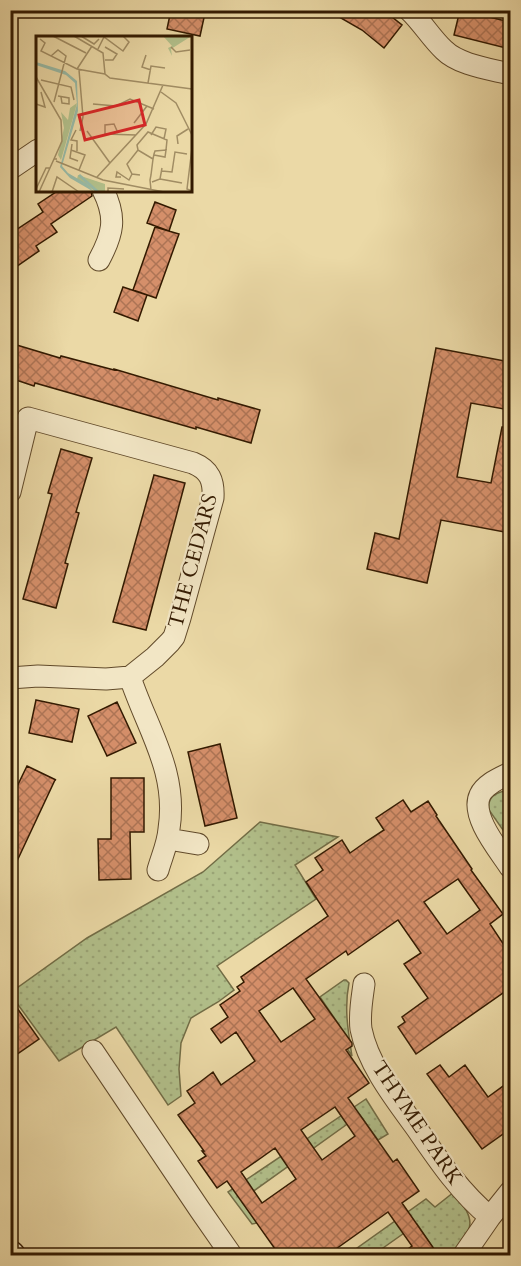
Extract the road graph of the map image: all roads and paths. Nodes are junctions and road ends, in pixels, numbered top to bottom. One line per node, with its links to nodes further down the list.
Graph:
1 (409, 10): 2 (street)
2 (510, 74)
3 (36, 151): 4 (street)
4 (10, 169)
5 (104, 192): 6 (street)
6 (99, 260)
7 (19, 416): 8 (street, THE CEDARS); 9 (street, THE CEDARS)
8 (10, 492)
9 (130, 677): 10 (street); 12 (street)
10 (10, 678)
11 (510, 773): 14 (street)
12 (168, 839): 13 (street); 15 (street)
13 (198, 844)
14 (510, 867)
15 (158, 870)
16 (364, 984): 19 (street, THYME PARK)
17 (93, 1051): 20 (street)
18 (510, 1192): 19 (street)
19 (490, 1217): 21 (street)
20 (231, 1256)
21 (463, 1256)

